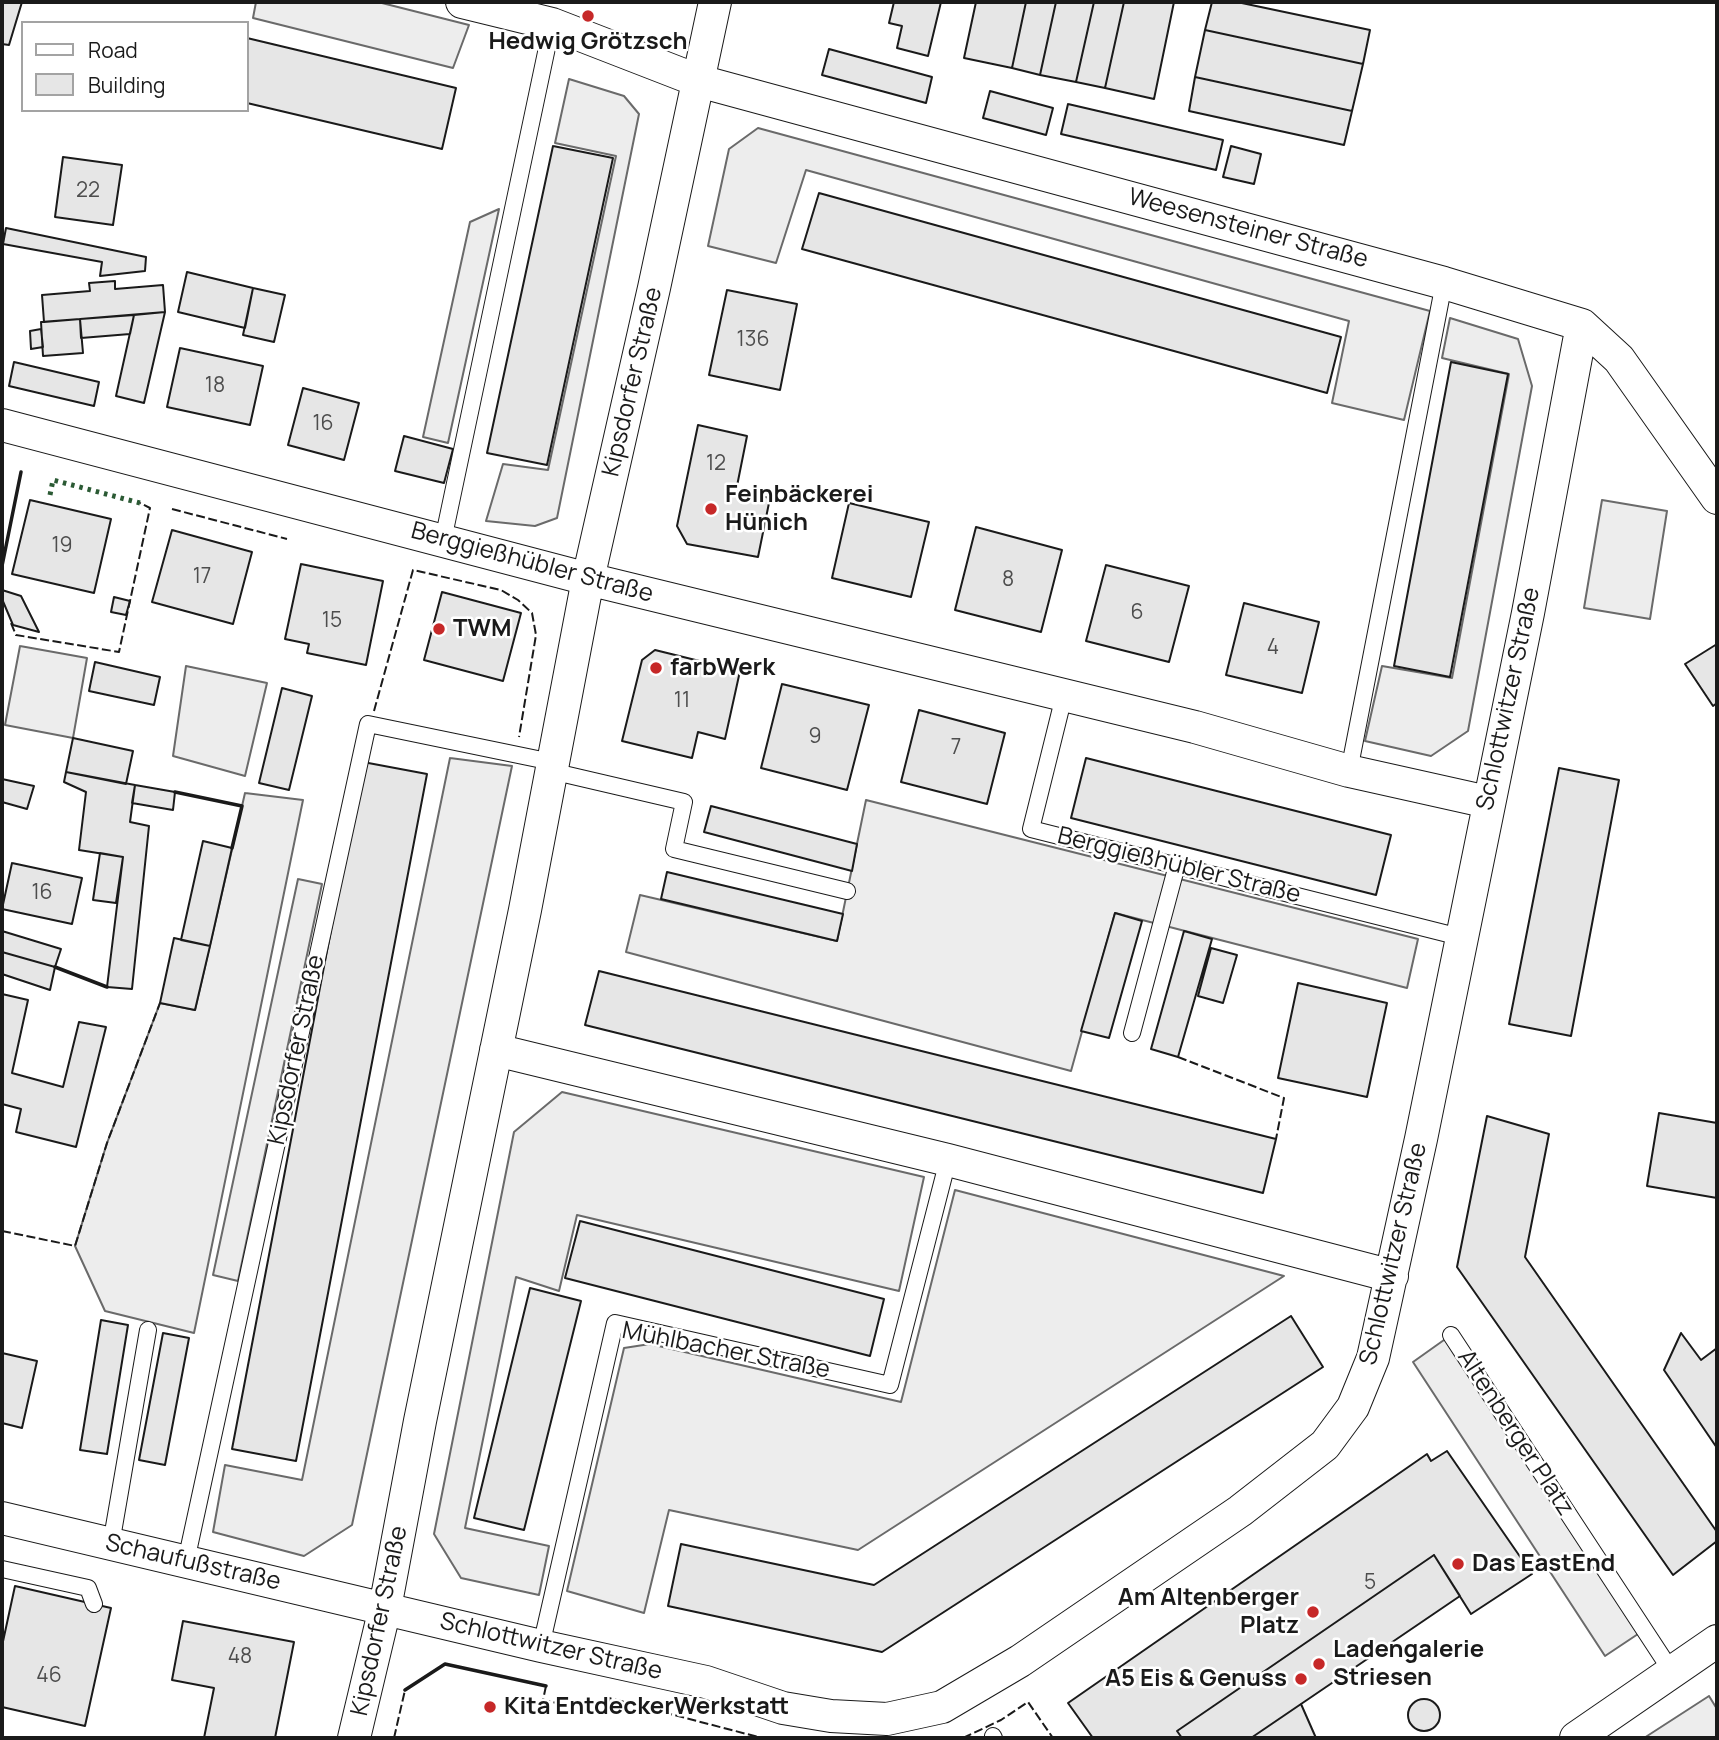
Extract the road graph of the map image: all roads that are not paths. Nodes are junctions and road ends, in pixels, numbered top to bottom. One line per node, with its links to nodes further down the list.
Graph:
1 (462, 2): 3 (street, Weesensteiner Straße)
2 (715, 2): 4 (street, Kipsdorfer Straße)
3 (552, 24): 4 (street, Weesensteiner Straße); 9 (lane)
4 (699, 81): 5 (street, Weesensteiner Straße); 10 (street, Kipsdorfer Straße)
5 (1444, 282): 6 (street, Weesensteiner Straße); 13 (lane)
6 (1582, 325): 8 (street, Weesensteiner Straße); 14 (street, Schlottwitzer Straße)
7 (2, 425): 9 (street, Berggießhübler Straße)
8 (1717, 496)
9 (443, 540): 10 (street, Berggießhübler Straße)
10 (587, 579): 11 (street, Berggießhübler Straße); 12 (street, Kipsdorfer Straße)
11 (1064, 696): 13 (street, Berggießhübler Straße); 15 (lane, Berggießhübler Straße)
12 (552, 766): 16 (lane); 19 (street, Kipsdorfer Straße); 26 (lane, Kipsdorfer Straße)
13 (1349, 771): 14 (street, Berggießhübler Straße)
14 (1488, 802): 17 (street, Schlottwitzer Straße)
15 (1177, 865): 17 (lane, Berggießhübler Straße); 18 (lane)
16 (847, 891)
17 (1460, 937): 21 (street, Schlottwitzer Straße)
18 (1132, 1033)
19 (496, 1050): 20 (street); 29 (street, Kipsdorfer Straße)
20 (948, 1160): 21 (street); 31 (lane, Mühlbacher Straße)
21 (1392, 1276): 31 (street, Schlottwitzer Straße)
22 (148, 1330): 25 (lane)
23 (1451, 1335): 32 (lane, Altenberger Platz)
24 (2, 1520): 25 (street, Schaufußstraße)
25 (111, 1544): 26 (street, Schaufußstraße)
26 (186, 1561): 29 (street, Schaufußstraße)
27 (2, 1569): 28 (lane)
28 (94, 1604)
29 (385, 1608): 31 (street, Schlottwitzer Straße); 33 (street, Kipsdorfer Straße)
30 (1717, 1641): 32 (street)
31 (541, 1646)
32 (1681, 1667): 34 (street)
33 (354, 1738)
34 (1576, 1738)

